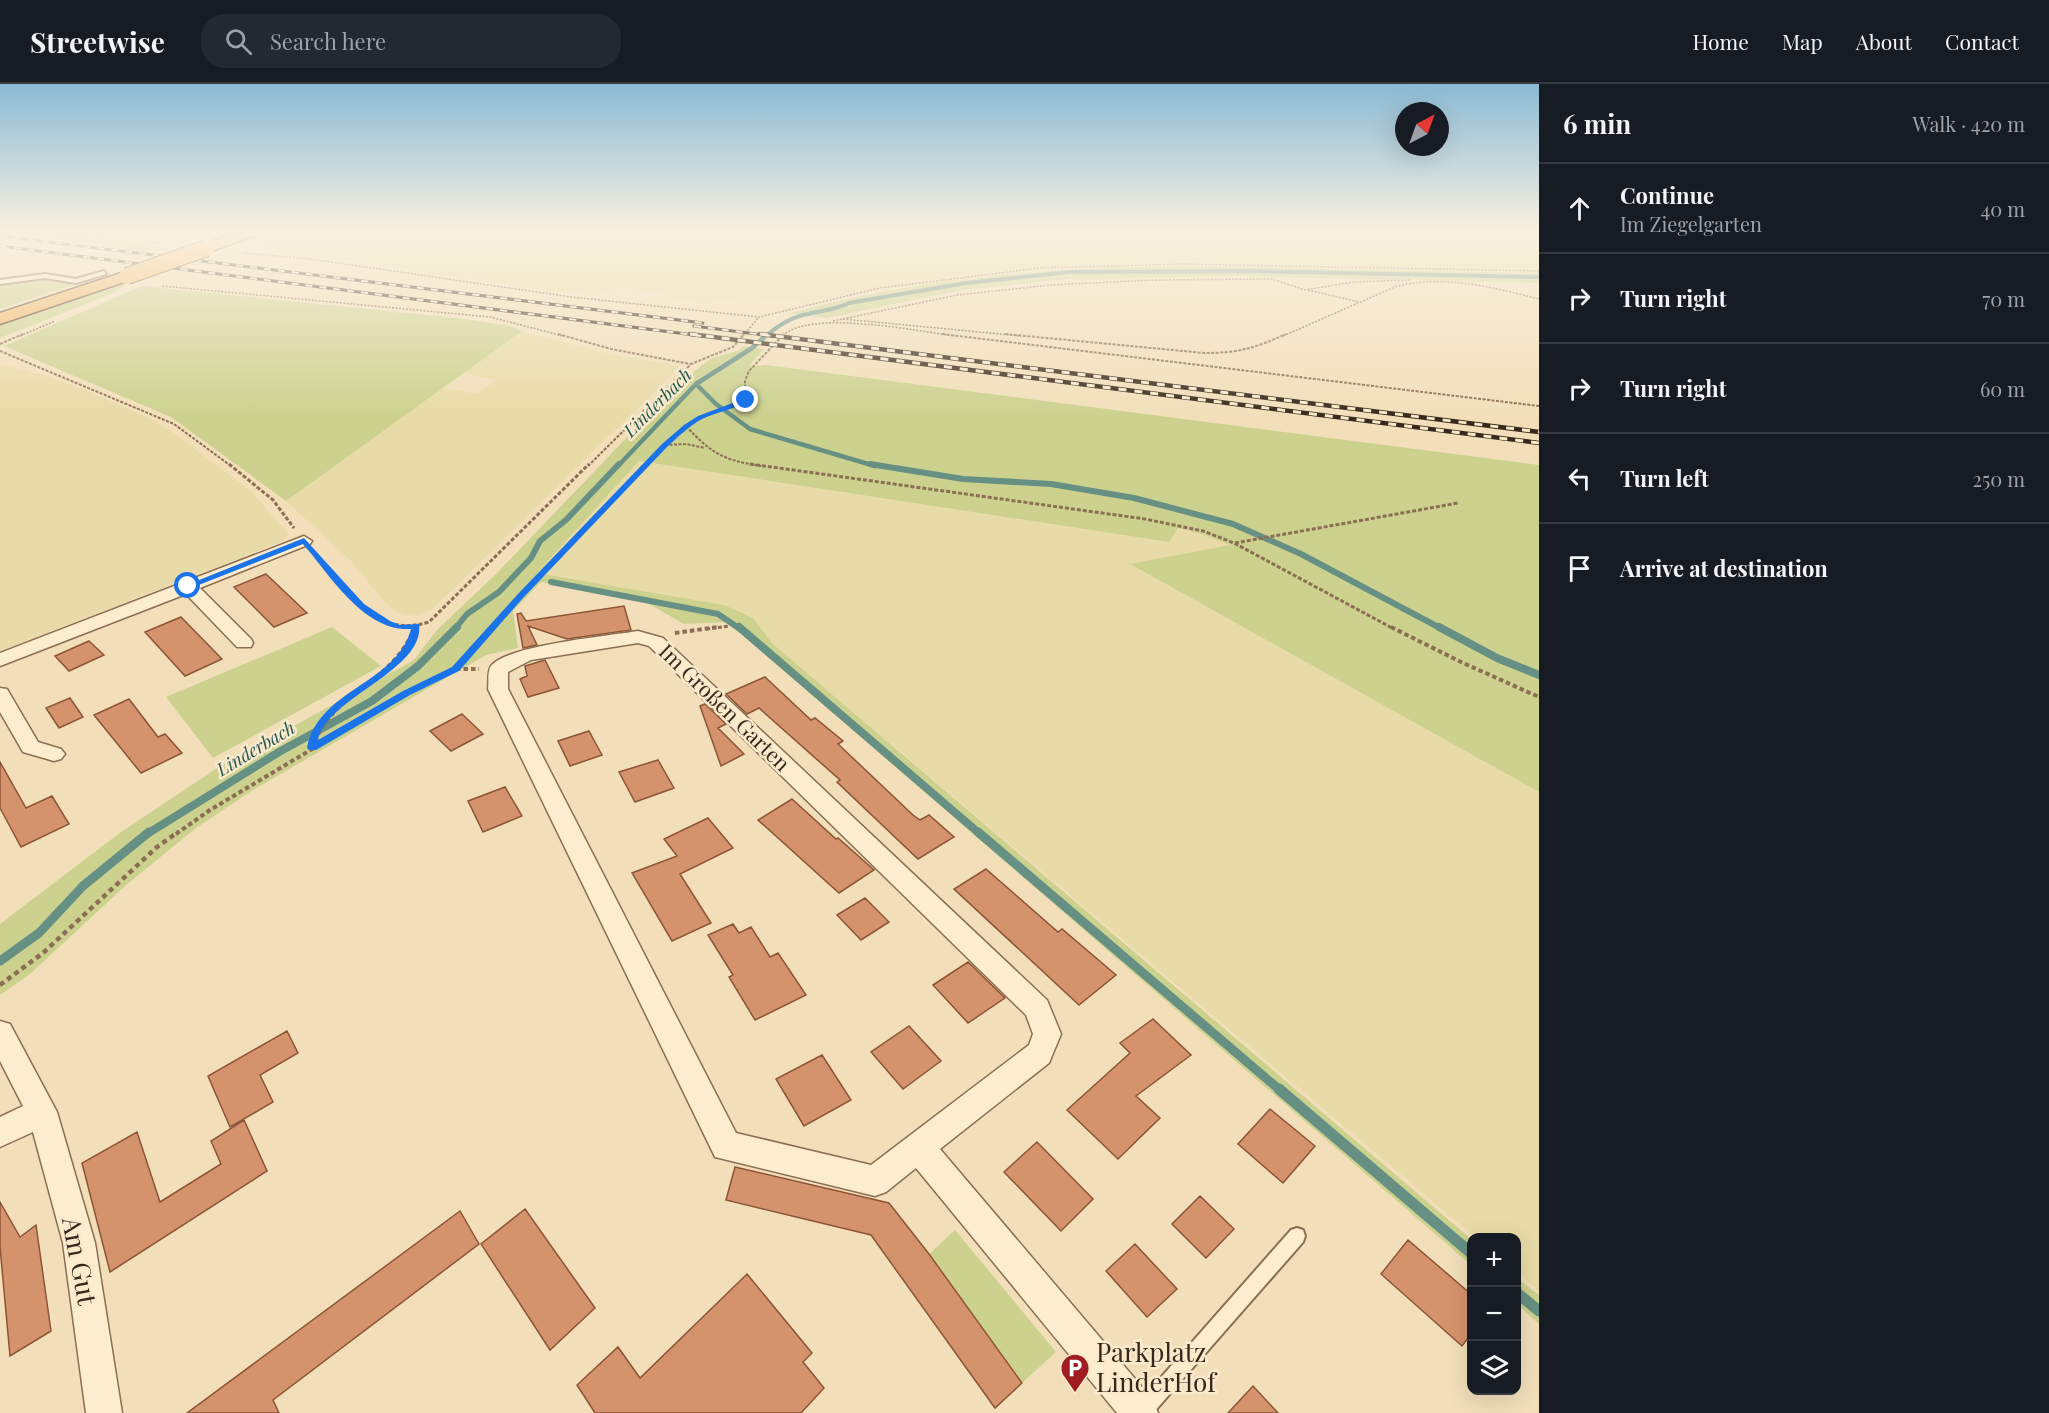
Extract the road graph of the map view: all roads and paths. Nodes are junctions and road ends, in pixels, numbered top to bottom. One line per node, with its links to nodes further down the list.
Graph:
1 (56, 294): 12 (highway)
2 (65, 294): 14 (highway)
3 (247, 294): 18 (path)
4 (543, 294): 13 (path)
5 (855, 294): 13 (path)
6 (974, 294): 15 (path)
7 (1322, 294): 11 (path)
8 (1383, 294): 11 (path)
9 (1517, 294): 10 (path)
10 (1539, 299)
11 (1360, 303): 15 (path)
12 (0, 312)
13 (759, 317): 18 (path)
14 (0, 319)
15 (843, 319): 16 (path)
16 (829, 322): 19 (path); 20 (path)
17 (0, 351): 24 (path)
18 (691, 364): 27 (path)
19 (1539, 406)
20 (686, 426): 21 (path); 22 (path)
21 (665, 445): 22 (path); 34 (path)
22 (707, 448): 25 (path)
23 (1458, 503): 25 (path)
24 (304, 541): 26 (street); 27 (path)
25 (1234, 543): 33 (path)
26 (188, 586): 30 (street); 31 (street)
27 (416, 626): 34 (path)
28 (729, 626): 29 (path)
29 (656, 642): 40 (street, Im Großen Garten); 40 (street, Im Großen Garten)
30 (244, 643)
31 (0, 660)
32 (0, 694): 35 (street)
33 (1539, 698)
34 (312, 748): 36 (path)
35 (54, 754)
36 (0, 985)
37 (0, 1033): 38 (street, Am Gut)
38 (42, 1112): 39 (street); 42 (street, Am Gut)
39 (0, 1132)
40 (919, 1148): 43 (street)
41 (1297, 1236): 43 (lane)
42 (104, 1413)
43 (1141, 1413)

